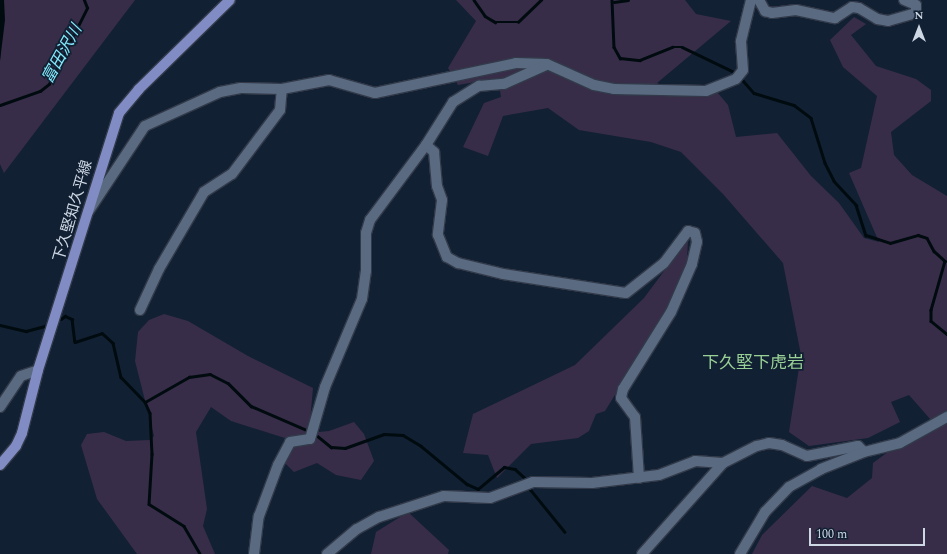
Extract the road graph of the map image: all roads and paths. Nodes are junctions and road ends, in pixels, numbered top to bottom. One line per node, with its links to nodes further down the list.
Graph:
1 (230, 0): 8 (main road, 下久堅知久平線)
2 (751, 0): 5 (street)
3 (760, 0): 4 (street)
4 (904, 0)
5 (547, 64): 6 (street); 7 (street)
6 (282, 88): 8 (street); 9 (street)
7 (426, 145): 16 (street); 17 (street)
8 (86, 213): 10 (main road, 下久堅知久平線)
9 (140, 310)
10 (38, 370): 11 (street); 15 (main road, 下久堅知久平線)
11 (0, 407)
12 (947, 417): 13 (street)
13 (864, 452): 14 (street); 20 (street)
14 (723, 463): 16 (street); 19 (street)
15 (0, 465)
16 (639, 478): 18 (street)
17 (254, 554)
18 (327, 554)
19 (642, 554)
20 (740, 554)

